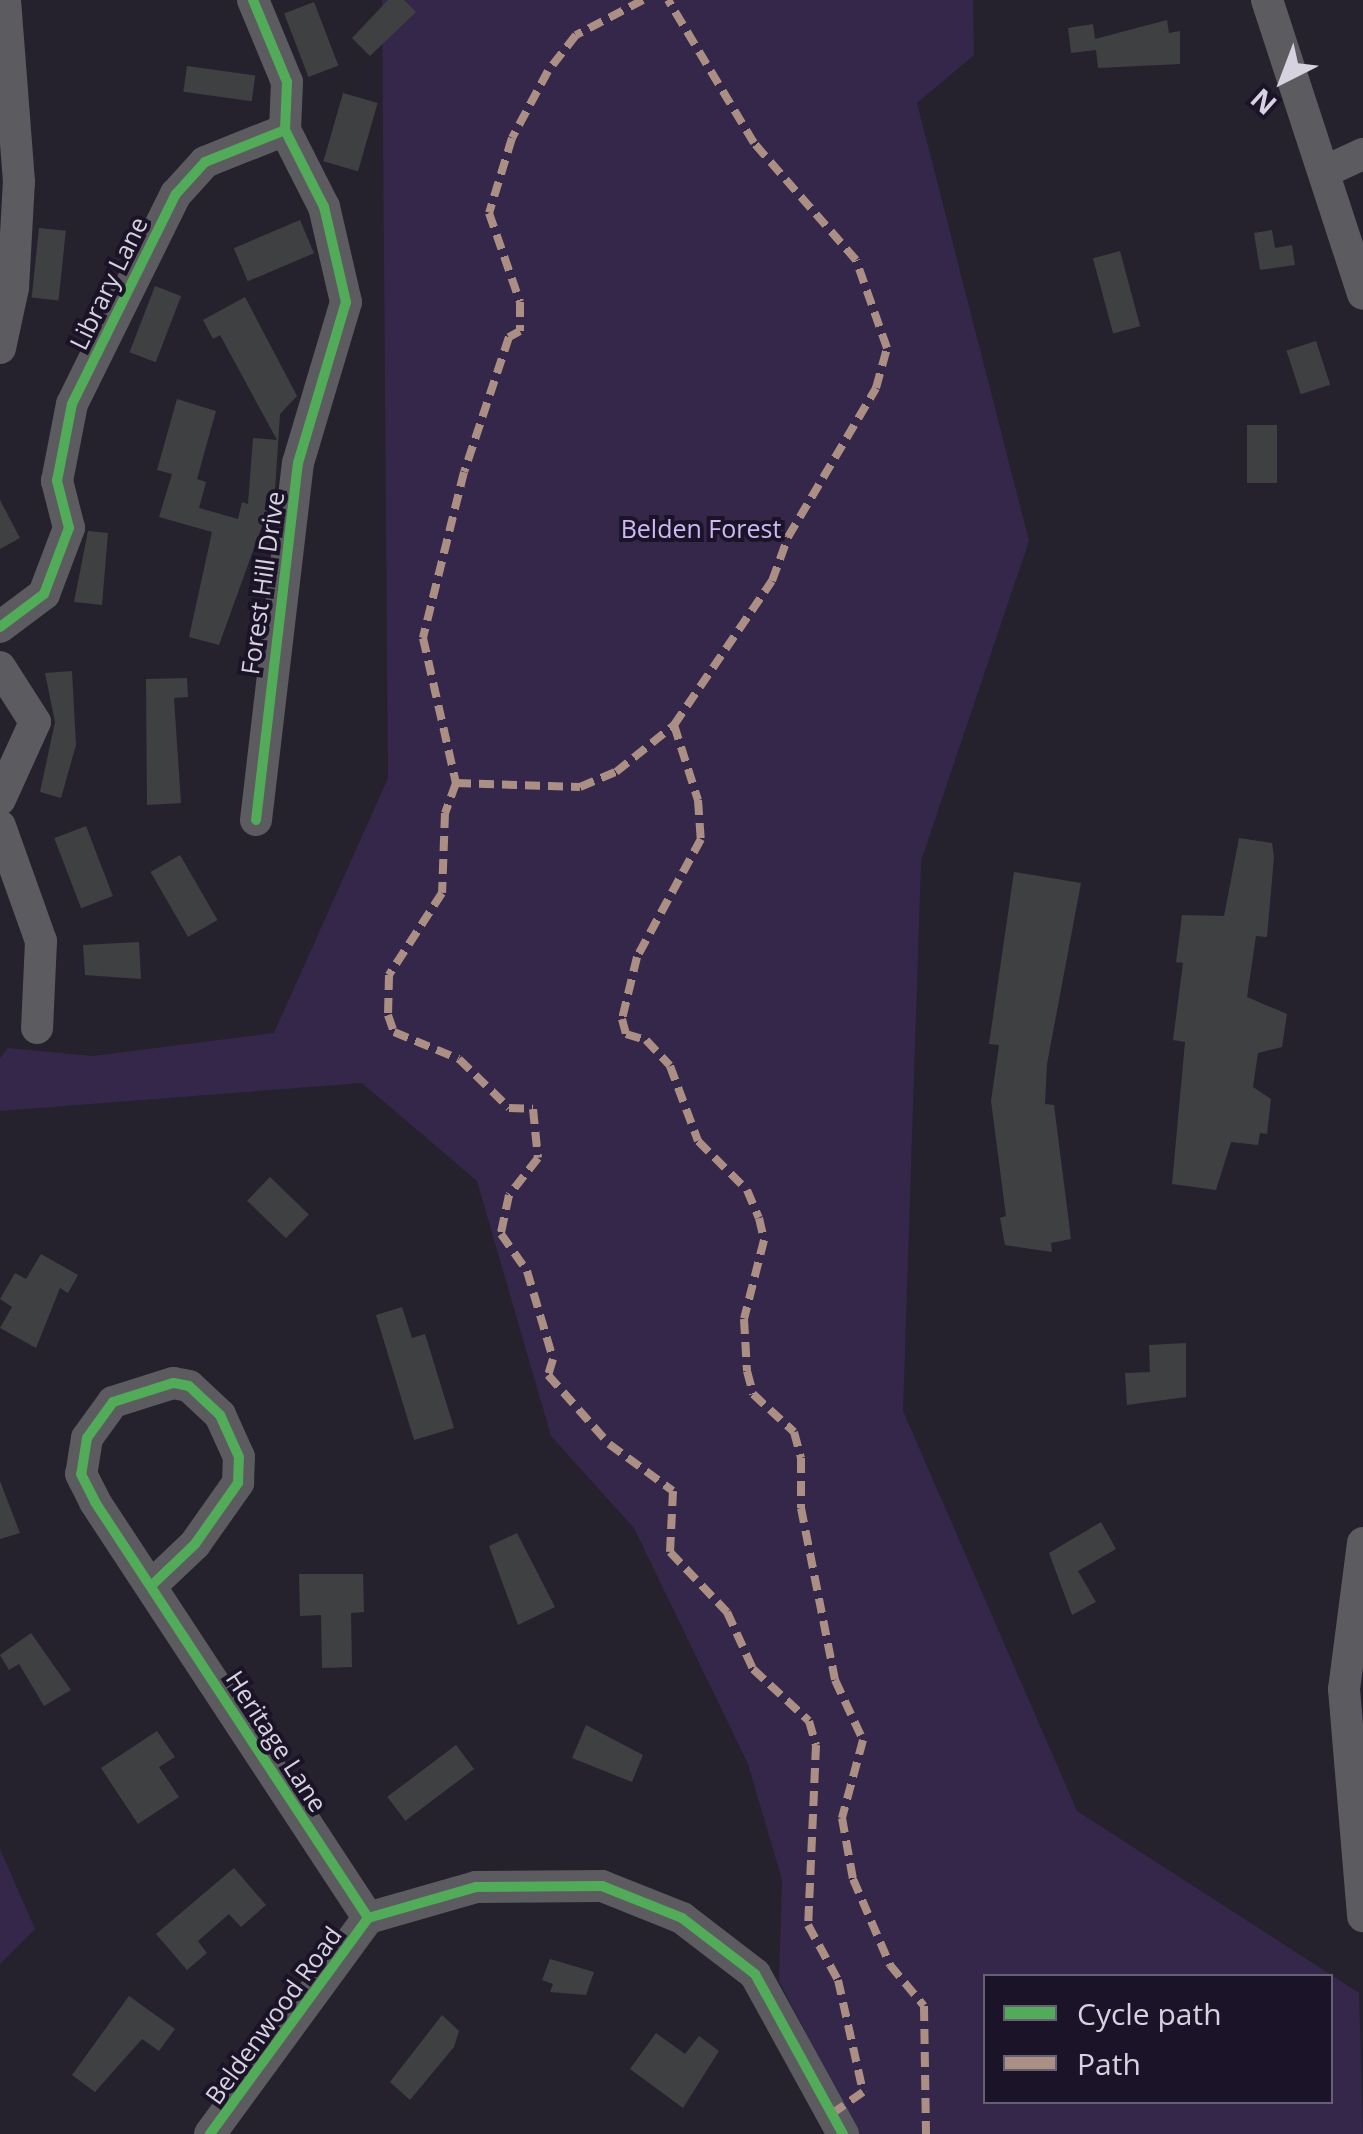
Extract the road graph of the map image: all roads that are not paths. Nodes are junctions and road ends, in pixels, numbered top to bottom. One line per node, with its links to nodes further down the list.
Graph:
1 (5, 0): 8 (street)
2 (253, 0): 4 (street)
3 (1267, 0): 6 (street)
4 (285, 130): 9 (street, Library Lane); 12 (street, Forest Hill Drive)
5 (1363, 154): 6 (street)
6 (1326, 171): 7 (street)
7 (1363, 294)
8 (0, 348)
9 (0, 627)
10 (0, 666): 11 (street)
11 (0, 799)
12 (256, 820)
13 (0, 826): 14 (street)
14 (37, 1028)
15 (1363, 1543): 17 (street)
16 (152, 1585): 16 (street, Heritage Lane); 18 (street, Heritage Lane)
17 (1363, 1916)
18 (368, 1918): 19 (street, Beldenwood Road); 20 (street, Beldenwood Road)
19 (210, 2134)
20 (843, 2134)

